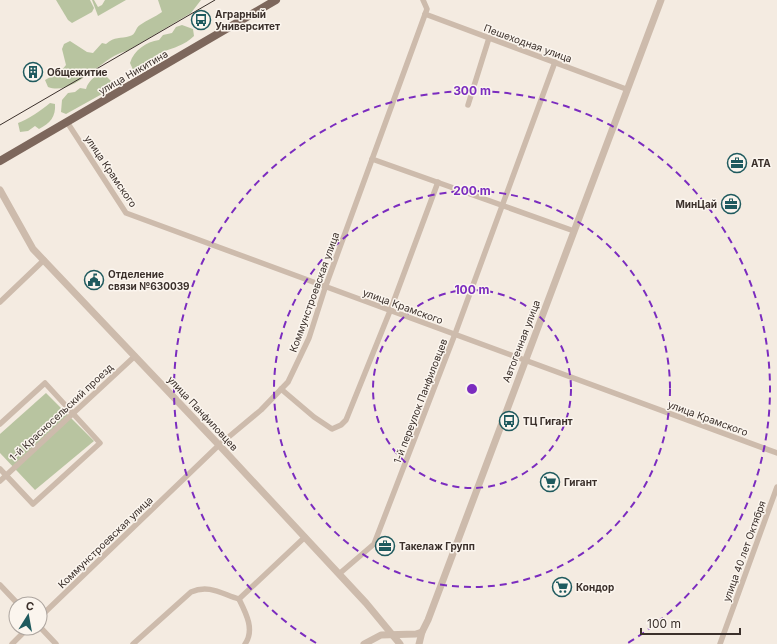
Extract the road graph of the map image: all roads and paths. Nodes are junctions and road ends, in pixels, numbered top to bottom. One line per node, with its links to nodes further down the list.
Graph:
1 (276, 0): 9 (main road, улица Никитина)
2 (422, 0): 4 (street)
3 (661, 0): 7 (street, Автогенная улица)
4 (425, 14): 5 (street, Пешеходная улица); 10 (street, Коммунстроевская улица)
5 (489, 38): 6 (street, Пешеходная улица); 8 (street)
6 (555, 62): 7 (street, Пешеходная улица); 14 (street, 1-й переулок Панфиловцев)
7 (626, 88): 15 (street, Автогенная улица)
8 (468, 105)
9 (67, 122): 11 (main road, улица Никитина); 17 (street, улица Крамского)
10 (372, 159): 12 (street); 17 (street, Коммунстроевская улица)
11 (0, 161)
12 (438, 182): 14 (street); 19 (street)
13 (0, 190): 16 (street, улица Панфиловцев)
14 (502, 205): 15 (street); 20 (street, 1-й переулок Панфиловцев)
15 (574, 231): 22 (street, Автогенная улица)
16 (44, 260): 18 (street); 21 (street, улица Панфиловцев)
17 (325, 288): 19 (street, улица Крамского); 23 (street, Коммунстроевская улица)
18 (0, 302)
19 (390, 311): 20 (street, улица Крамского); 23 (street)
20 (455, 334): 22 (street, улица Крамского); 33 (street, 1-й переулок Панфиловцев)
21 (135, 356): 24 (street, 1-й Красносельский проезд); 26 (street, улица Панфиловцев)
22 (524, 360): 27 (street, улица Крамского); 38 (street, Автогенная улица)
23 (281, 389): 26 (street, Коммунстроевская улица)
24 (73, 414): 25 (street); 29 (street, 1-й Красносельский проезд); 29 (street)
25 (0, 424)
26 (219, 445): 32 (street, улица Панфиловцев); 37 (street, Коммунстроевская улица)
27 (777, 453)
28 (0, 469): 29 (street)
29 (6, 475): 30 (street, 1-й Красносельский проезд)
30 (0, 481)
31 (777, 487): 49 (street, улица 40 лет Октября)
32 (305, 538): 33 (street, улица Панфиловцев); 36 (street)
33 (339, 574): 39 (street, улица Панфиловцев)
34 (0, 586): 35 (street)
35 (10, 596)
36 (239, 600): 44 (street); 45 (street)
37 (48, 609)
38 (422, 632): 39 (street); 48 (street, Автогенная улица)
39 (392, 635): 46 (street); 47 (street, улица Панфиловцев)
40 (20, 636): 42 (street)
41 (48, 636): 43 (street)
42 (12, 644)
43 (56, 644)
44 (133, 644)
45 (245, 644)
46 (364, 644)
47 (400, 644)
48 (419, 644)
49 (720, 644)

